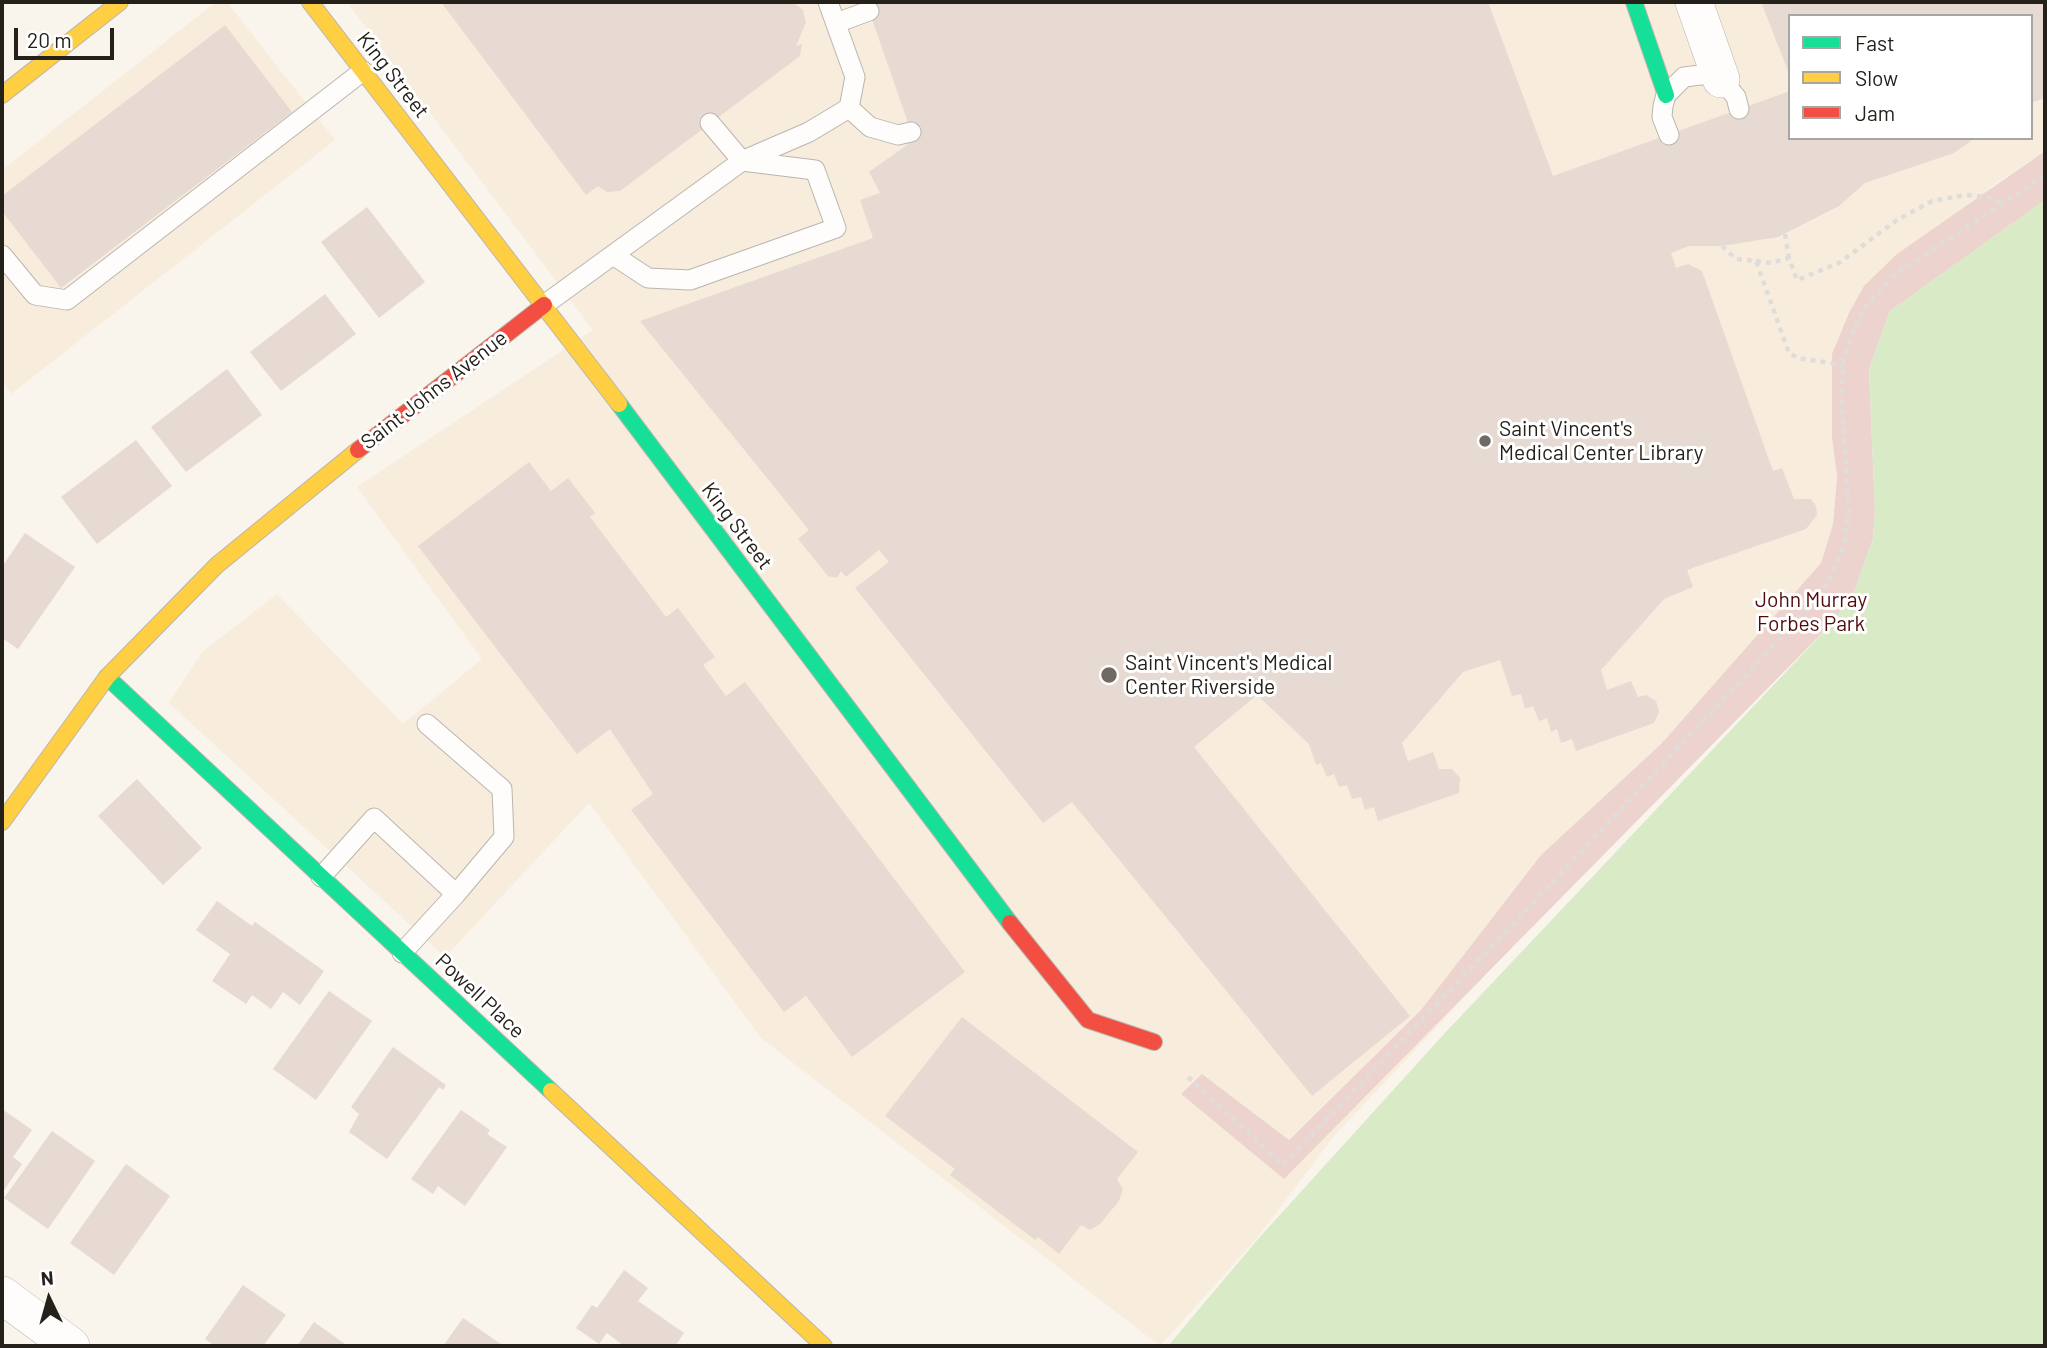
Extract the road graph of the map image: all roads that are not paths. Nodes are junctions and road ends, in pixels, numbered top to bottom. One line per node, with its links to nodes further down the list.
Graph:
1 (120, 2): 11 (street)
2 (310, 2): 8 (street, King Street)
3 (828, 2): 7 (lane)
4 (1634, 2): 10 (street)
5 (1694, 2): 9 (street)
6 (869, 11): 7 (lane)
7 (836, 23): 12 (lane)
8 (363, 71): 17 (lane); 19 (street, King Street)
9 (1730, 94): 10 (lane)
10 (1666, 95): 15 (lane)
11 (2, 96)
12 (849, 108): 14 (lane); 16 (lane, Saint Johns Avenue)
13 (710, 123): 16 (lane)
14 (911, 132)
15 (1668, 135)
16 (742, 161): 18 (lane, Saint Johns Avenue); 18 (lane)
17 (2, 255)
18 (613, 255): 19 (lane, Saint Johns Avenue)
19 (544, 305): 20 (street, Saint Johns Avenue); 26 (street, King Street)
20 (107, 677): 22 (street, Saint Johns Avenue); 23 (street, Powell Place)
21 (427, 724): 24 (lane)
22 (2, 822)
23 (321, 877): 24 (lane); 25 (street, Powell Place)
24 (456, 894): 25 (lane)
25 (402, 953): 29 (street, Powell Place)
26 (1154, 1042)
27 (2, 1294): 28 (street)
28 (71, 1346)
29 (824, 1346)

